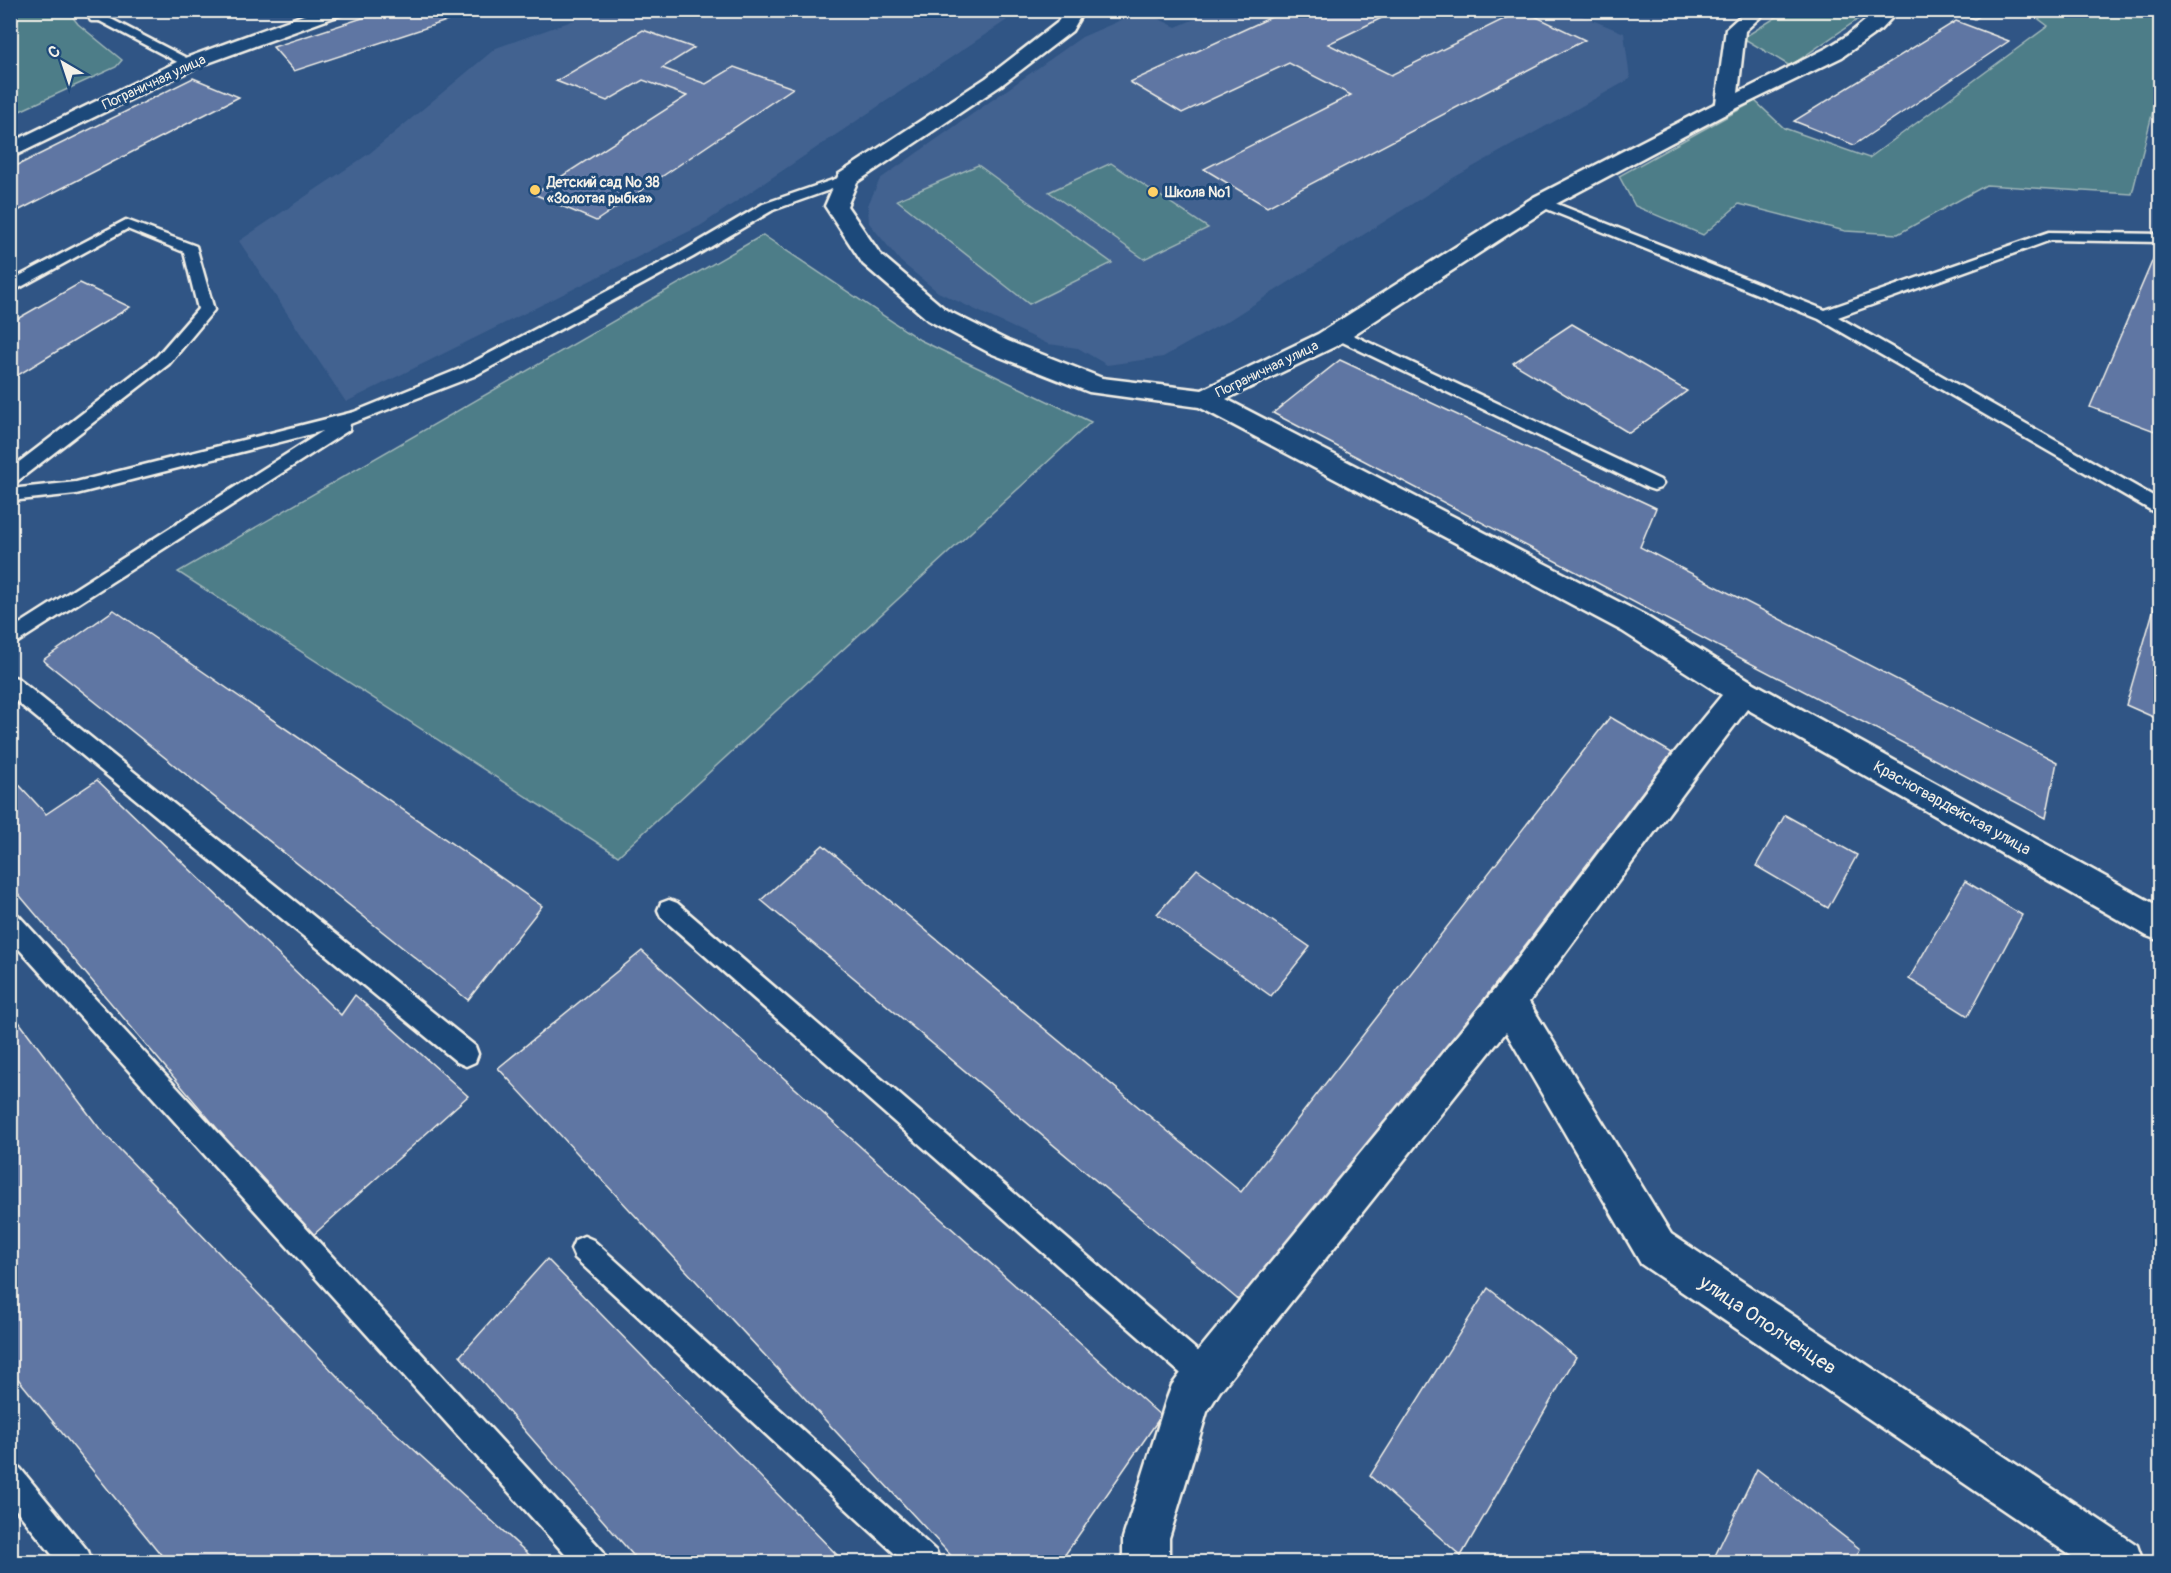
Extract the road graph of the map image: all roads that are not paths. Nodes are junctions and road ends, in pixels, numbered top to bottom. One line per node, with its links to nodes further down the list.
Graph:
1 (120, 10): 6 (lane)
2 (336, 10): 7 (street, Пограничная улица)
3 (1075, 10): 10 (street)
4 (1759, 10): 8 (street)
5 (1890, 10): 8 (street, Пограничная улица)
6 (96, 14): 7 (lane)
7 (190, 63): 9 (street, Пограничная улица)
8 (1726, 106): 11 (street, Пограничная улица)
9 (10, 152)
10 (847, 179): 16 (street, Пограничная улица); 17 (lane)
11 (1542, 202): 14 (lane); 15 (street, Пограничная улица)
12 (2160, 238): 14 (lane)
13 (10, 288): 18 (lane)
14 (1825, 316): 21 (lane)
15 (1338, 333): 16 (street, Пограничная улица); 19 (lane)
16 (1205, 399): 24 (street, Красногвардейская улица)
17 (359, 416): 20 (lane); 22 (lane)
18 (10, 478)
19 (1654, 484)
20 (10, 495)
21 (2160, 508)
22 (10, 640)
23 (10, 684): 29 (lane)
24 (1743, 692): 27 (street, Красногвардейская улица); 28 (street)
25 (669, 910): 31 (lane)
26 (10, 922): 34 (lane)
27 (2160, 925)
28 (1508, 1001): 31 (street); 37 (street, улица Ополченцев)
29 (466, 1054)
30 (584, 1249): 35 (lane)
31 (1205, 1376): 36 (street)
32 (10, 1478): 33 (lane)
33 (77, 1563)
34 (592, 1563)
35 (925, 1563)
36 (1146, 1563)
37 (2120, 1563)

